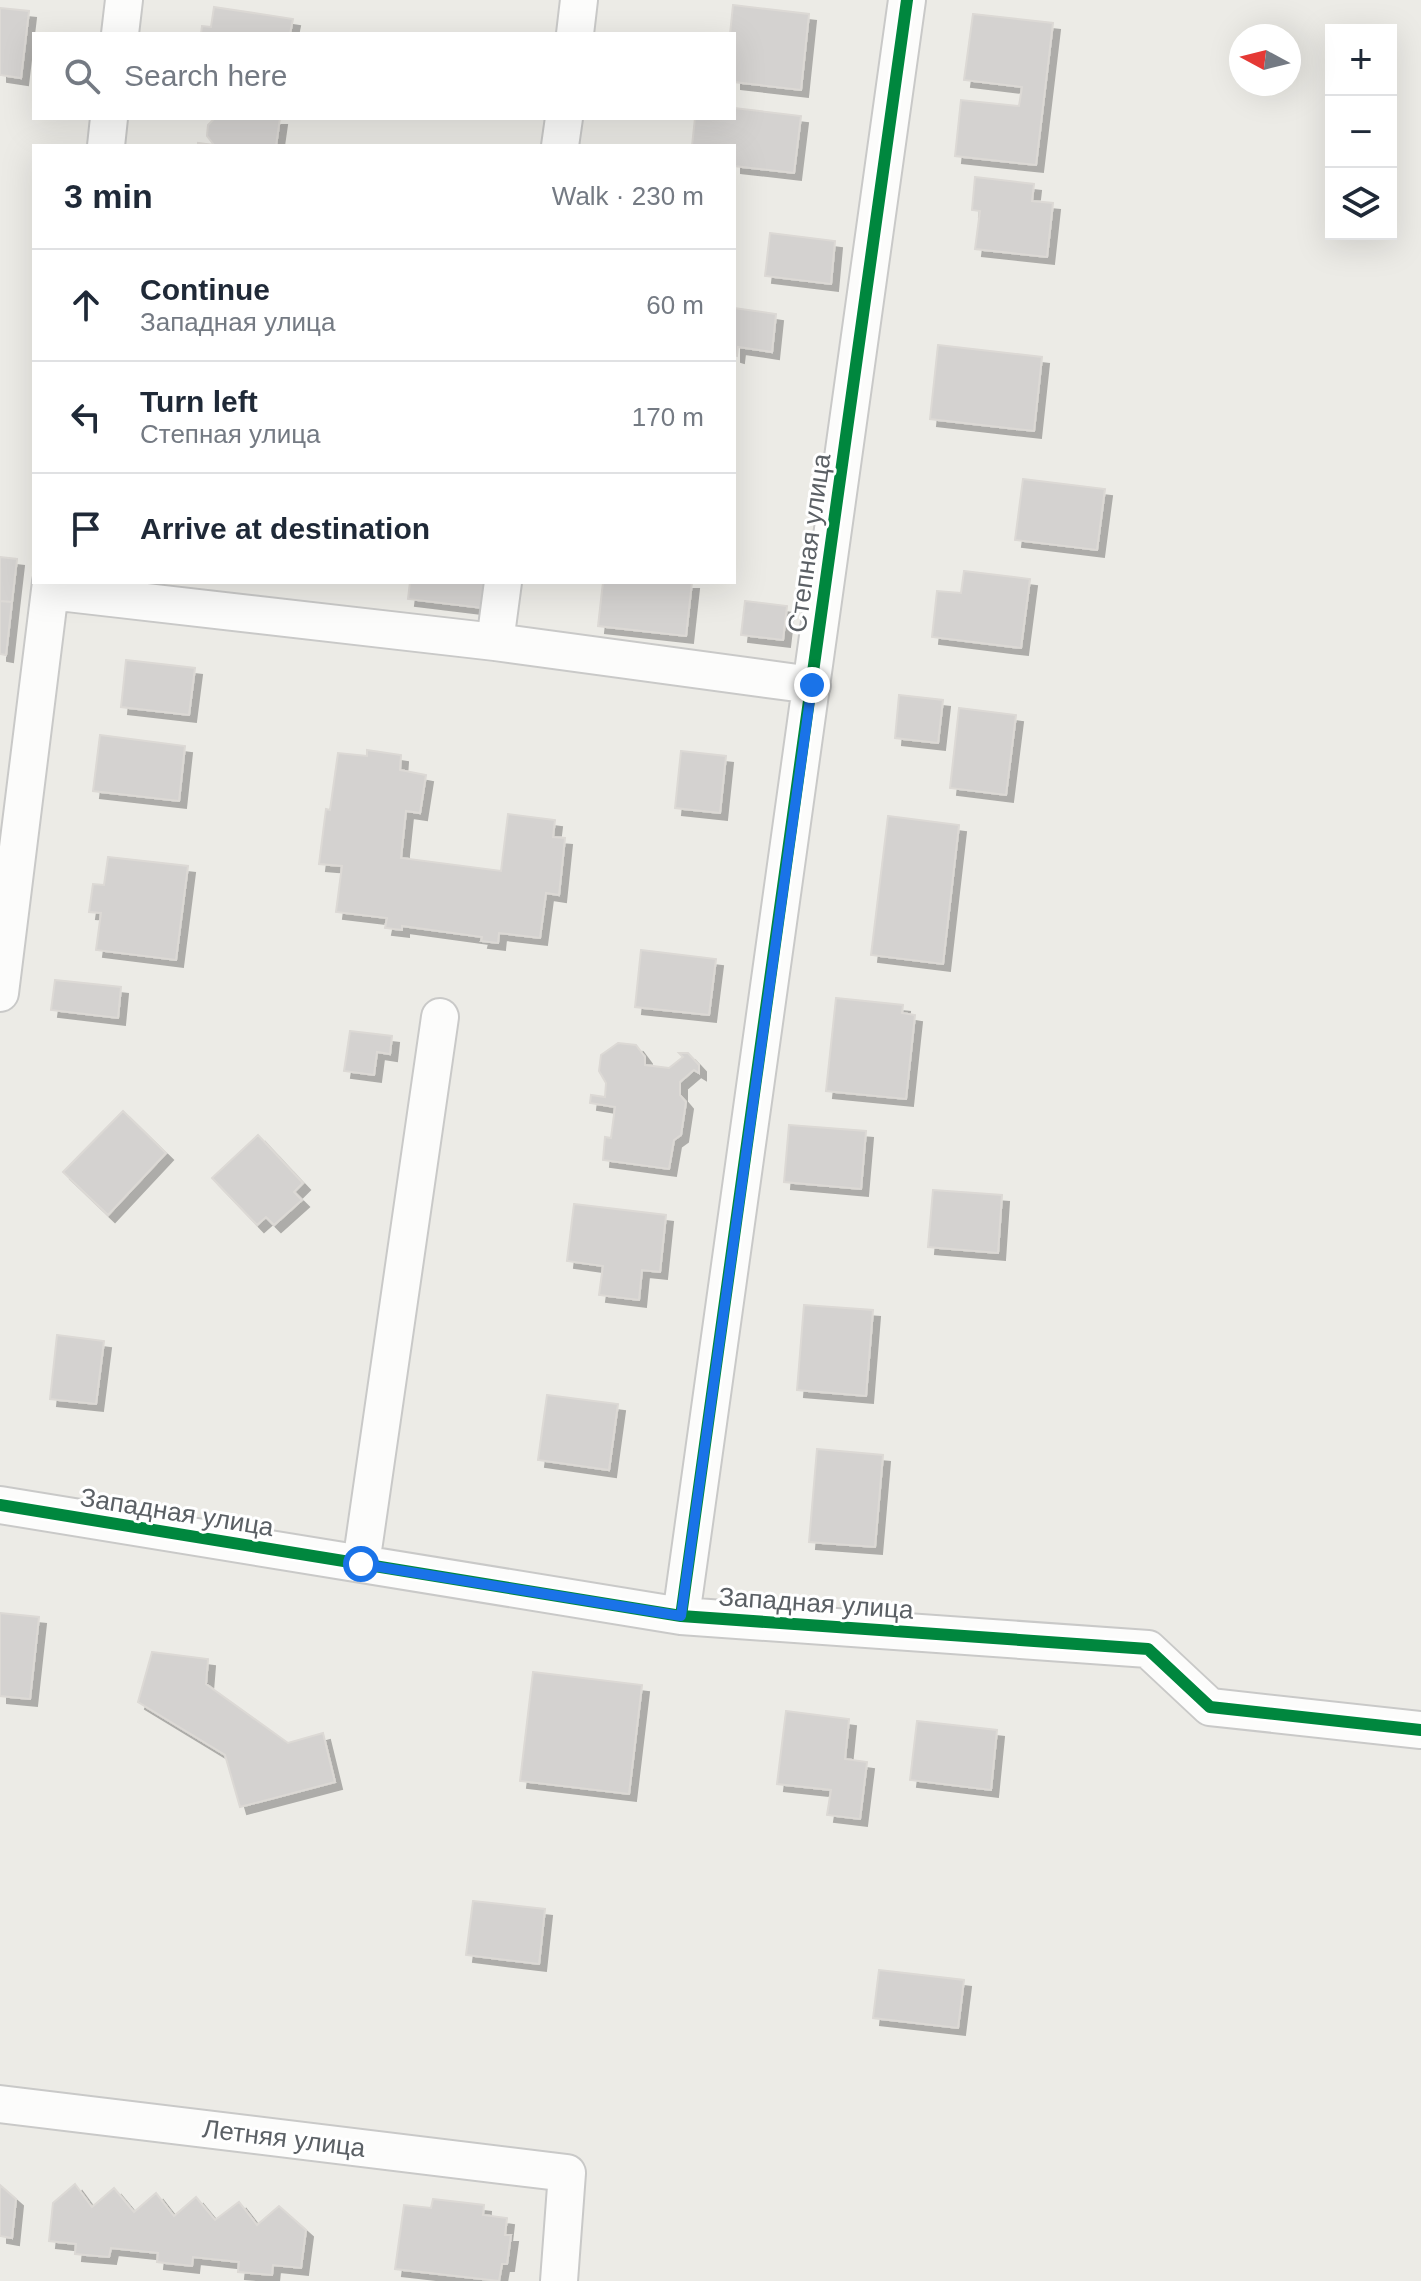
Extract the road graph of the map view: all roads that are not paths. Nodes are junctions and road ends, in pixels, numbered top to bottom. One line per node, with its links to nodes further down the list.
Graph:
1 (124, 0): 4 (street)
2 (579, 0): 5 (street)
3 (907, 0): 13 (street, Степная улица)
4 (120, 32)
5 (575, 32)
6 (109, 120): 8 (street)
7 (564, 120): 9 (street)
8 (106, 144)
9 (560, 144)
10 (503, 584): 12 (street)
11 (51, 586): 12 (street); 14 (street)
12 (495, 642): 13 (street)
13 (812, 685): 18 (street, Степная улица)
14 (0, 993)
15 (440, 1017): 17 (street)
16 (0, 1505): 17 (street, Западная улица)
17 (361, 1564): 18 (street, Западная улица)
18 (681, 1616): 19 (street, Западная улица)
19 (1421, 1730)
20 (0, 2104): 21 (street, Летняя улица)
21 (559, 2281)

